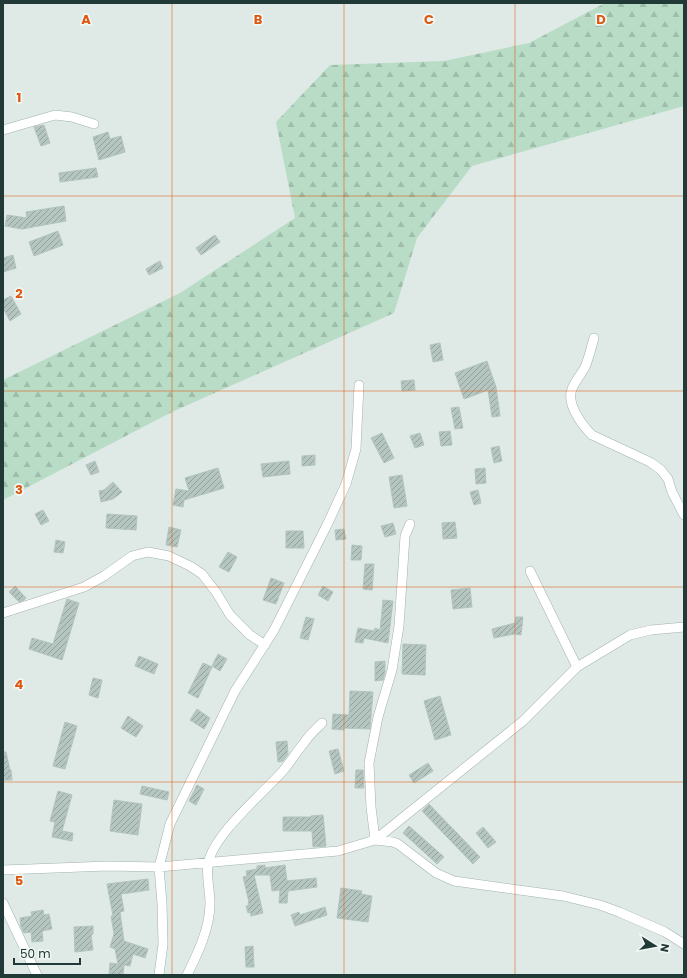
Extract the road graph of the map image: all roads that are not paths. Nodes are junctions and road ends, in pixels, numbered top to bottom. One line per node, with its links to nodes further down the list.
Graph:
1 (94, 124): 2 (street)
2 (3, 130)
3 (594, 338): 5 (street)
4 (359, 385): 10 (street)
5 (684, 515)
6 (410, 524): 13 (street)
7 (530, 571): 11 (street)
8 (3, 613): 10 (street)
9 (684, 627): 11 (street)
10 (265, 645): 15 (street)
11 (577, 668): 13 (street)
12 (322, 722): 14 (street)
13 (375, 840): 14 (street); 18 (street)
14 (208, 864): 15 (street); 21 (street)
15 (159, 867): 16 (street); 20 (street)
16 (3, 870)
17 (3, 903): 19 (street)
18 (684, 944)
19 (37, 975)
20 (159, 975)
21 (187, 975)

